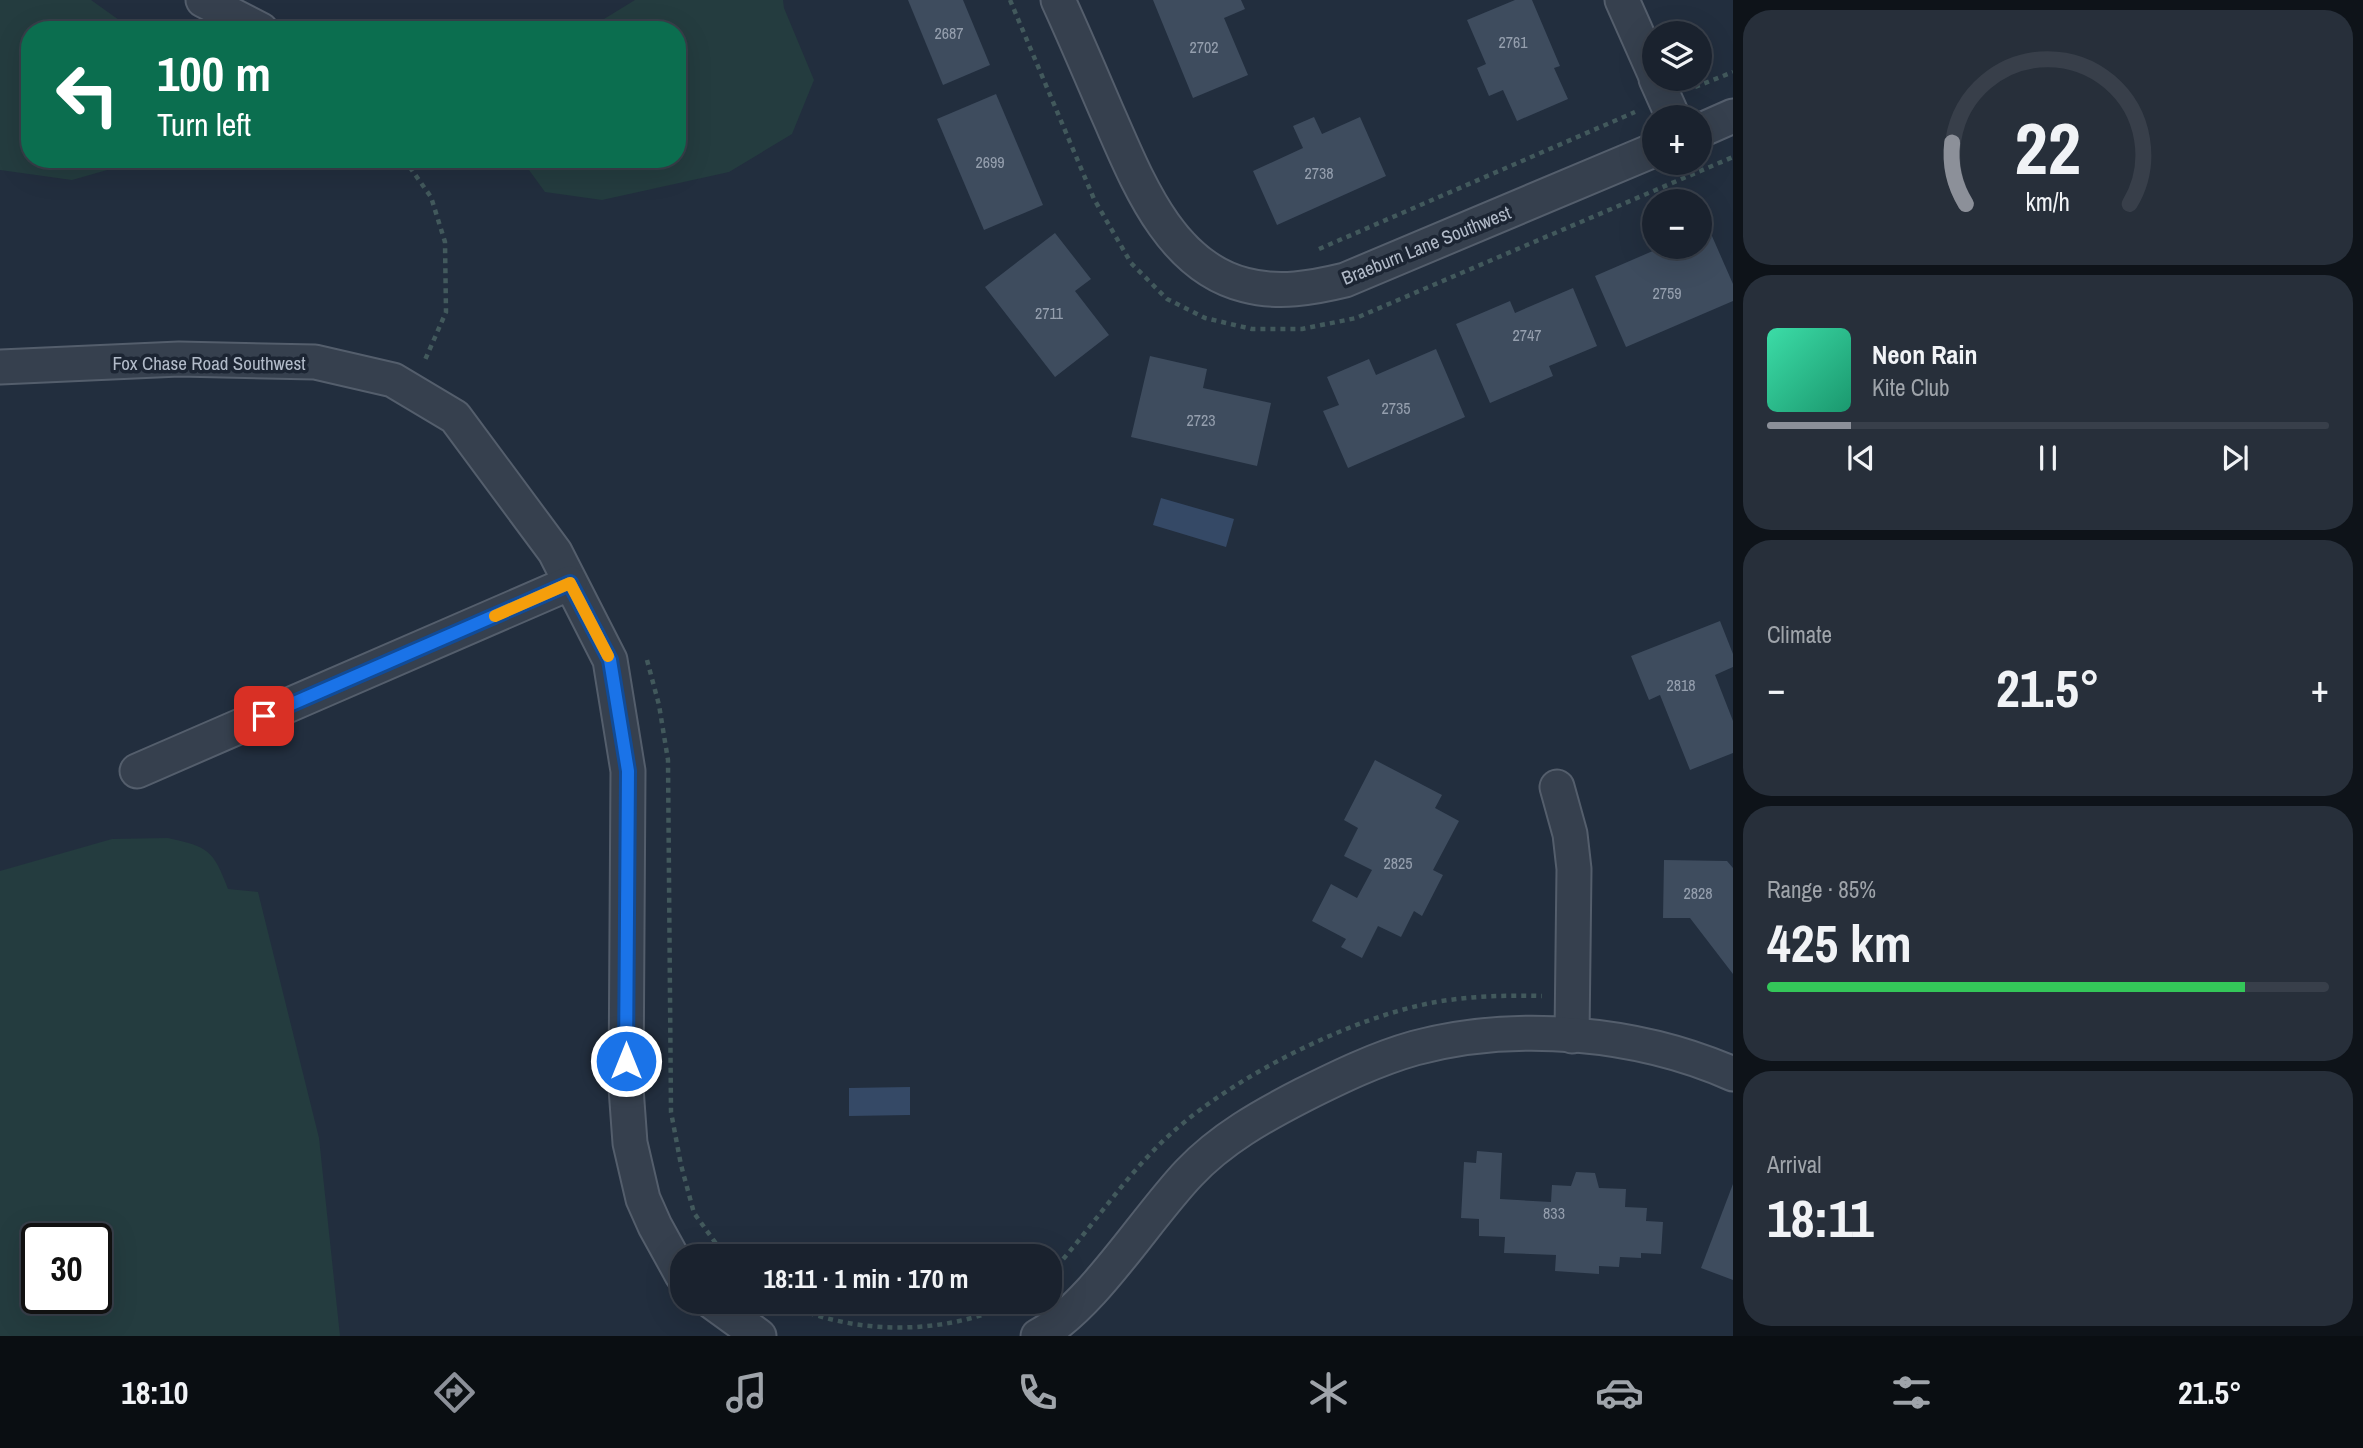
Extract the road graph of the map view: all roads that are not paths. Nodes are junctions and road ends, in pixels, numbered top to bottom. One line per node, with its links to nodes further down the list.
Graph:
1 (203, 0): 4 (street)
2 (1058, 0): 8 (street, Braeburn Lane Southwest)
3 (1622, 0): 5 (street)
4 (244, 21)
5 (1642, 45)
6 (1733, 116): 7 (street)
7 (1712, 125)
8 (1642, 155)
9 (0, 368): 10 (street, Fox Chase Road Southwest)
10 (570, 583): 11 (street); 15 (street, Fox Chase Road Southwest)
11 (137, 771)
12 (1557, 787): 13 (street)
13 (1572, 1036): 14 (street); 18 (street)
14 (1733, 1074)
15 (670, 1254)
16 (729, 1314): 17 (street)
17 (759, 1336)
18 (1038, 1336)

